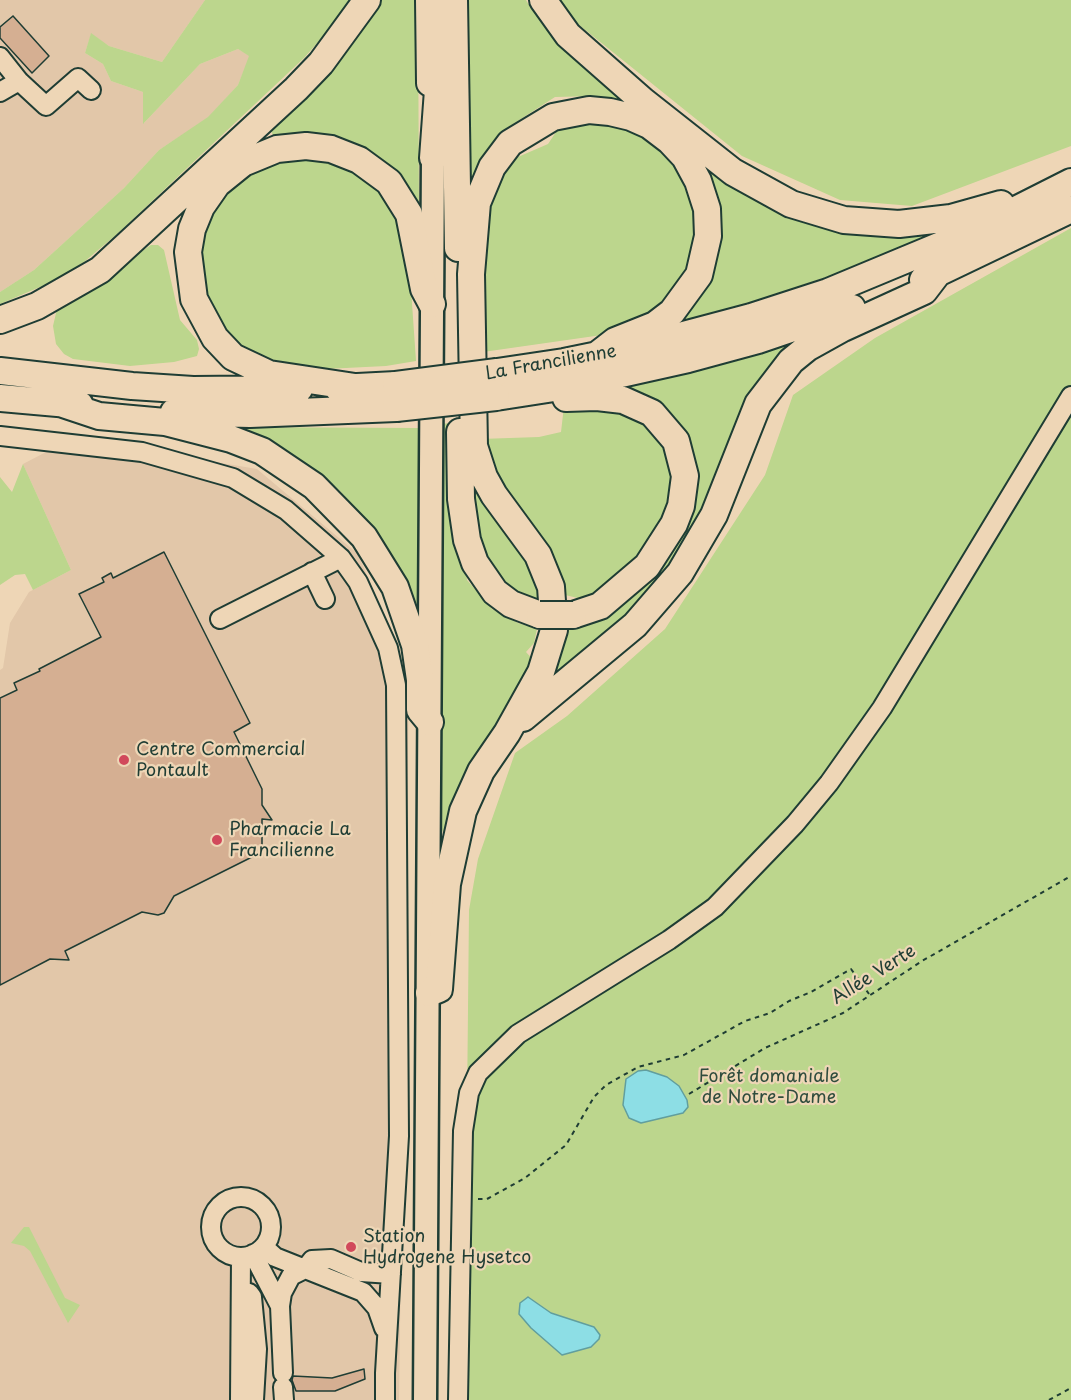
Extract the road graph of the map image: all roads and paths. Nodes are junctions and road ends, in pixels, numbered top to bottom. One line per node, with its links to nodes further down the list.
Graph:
1 (367, 0): 16 (highway)
2 (429, 0): 10 (highway)
3 (441, 0): 10 (highway)
4 (454, 0): 20 (highway, bridge)
5 (543, 0): 12 (highway)
6 (0, 57): 7 (street)
7 (19, 81): 8 (street); 9 (street)
8 (91, 90)
9 (0, 92)
10 (433, 158): 15 (main road)
11 (1071, 182): 12 (highway, La Francilienne)
12 (1039, 199): 17 (highway, La Francilienne)
13 (1071, 209): 14 (highway, La Francilienne)
14 (937, 274): 20 (highway, La Francilienne); 31 (highway)
15 (432, 304): 19 (highway); 30 (main road)
16 (0, 320)
17 (597, 355): 20 (highway, La Francilienne); 31 (highway)
18 (0, 371): 19 (highway, La Francilienne)
19 (355, 387): 22 (highway, La Francilienne)
20 (498, 388): 22 (highway, La Francilienne, bridge)
21 (1071, 396): 36 (street)
22 (396, 397): 24 (highway, La Francilienne)
23 (0, 398): 24 (highway, La Francilienne)
24 (63, 404): 30 (highway)
25 (0, 436): 26 (street)
26 (341, 558): 27 (street); 39 (street)
27 (312, 572): 28 (street); 29 (street)
28 (325, 599)
29 (220, 619)
30 (430, 722): 33 (main road)
31 (507, 733): 33 (highway)
32 (1071, 876): 34 (path, Allée Verte)
33 (429, 993): 45 (main road)
34 (869, 994): 35 (path, Allée Verte); 36 (path)
35 (689, 1094)
36 (460, 1199): 51 (street)
37 (248, 1261): 38 (street); 40 (street); 46 (street); 47 (street); 48 (street)
38 (309, 1264): 39 (street); 40 (street); 41 (street)
39 (382, 1272): 41 (street)
40 (280, 1305): 43 (street)
41 (386, 1348): 42 (street)
42 (385, 1373): 49 (street); 50 (street)
43 (283, 1387)
44 (1071, 1388): 52 (path)
45 (423, 1395)
46 (230, 1400)
47 (240, 1400)
48 (254, 1400)
49 (372, 1400)
50 (385, 1400)
51 (458, 1400)
52 (1049, 1400)

